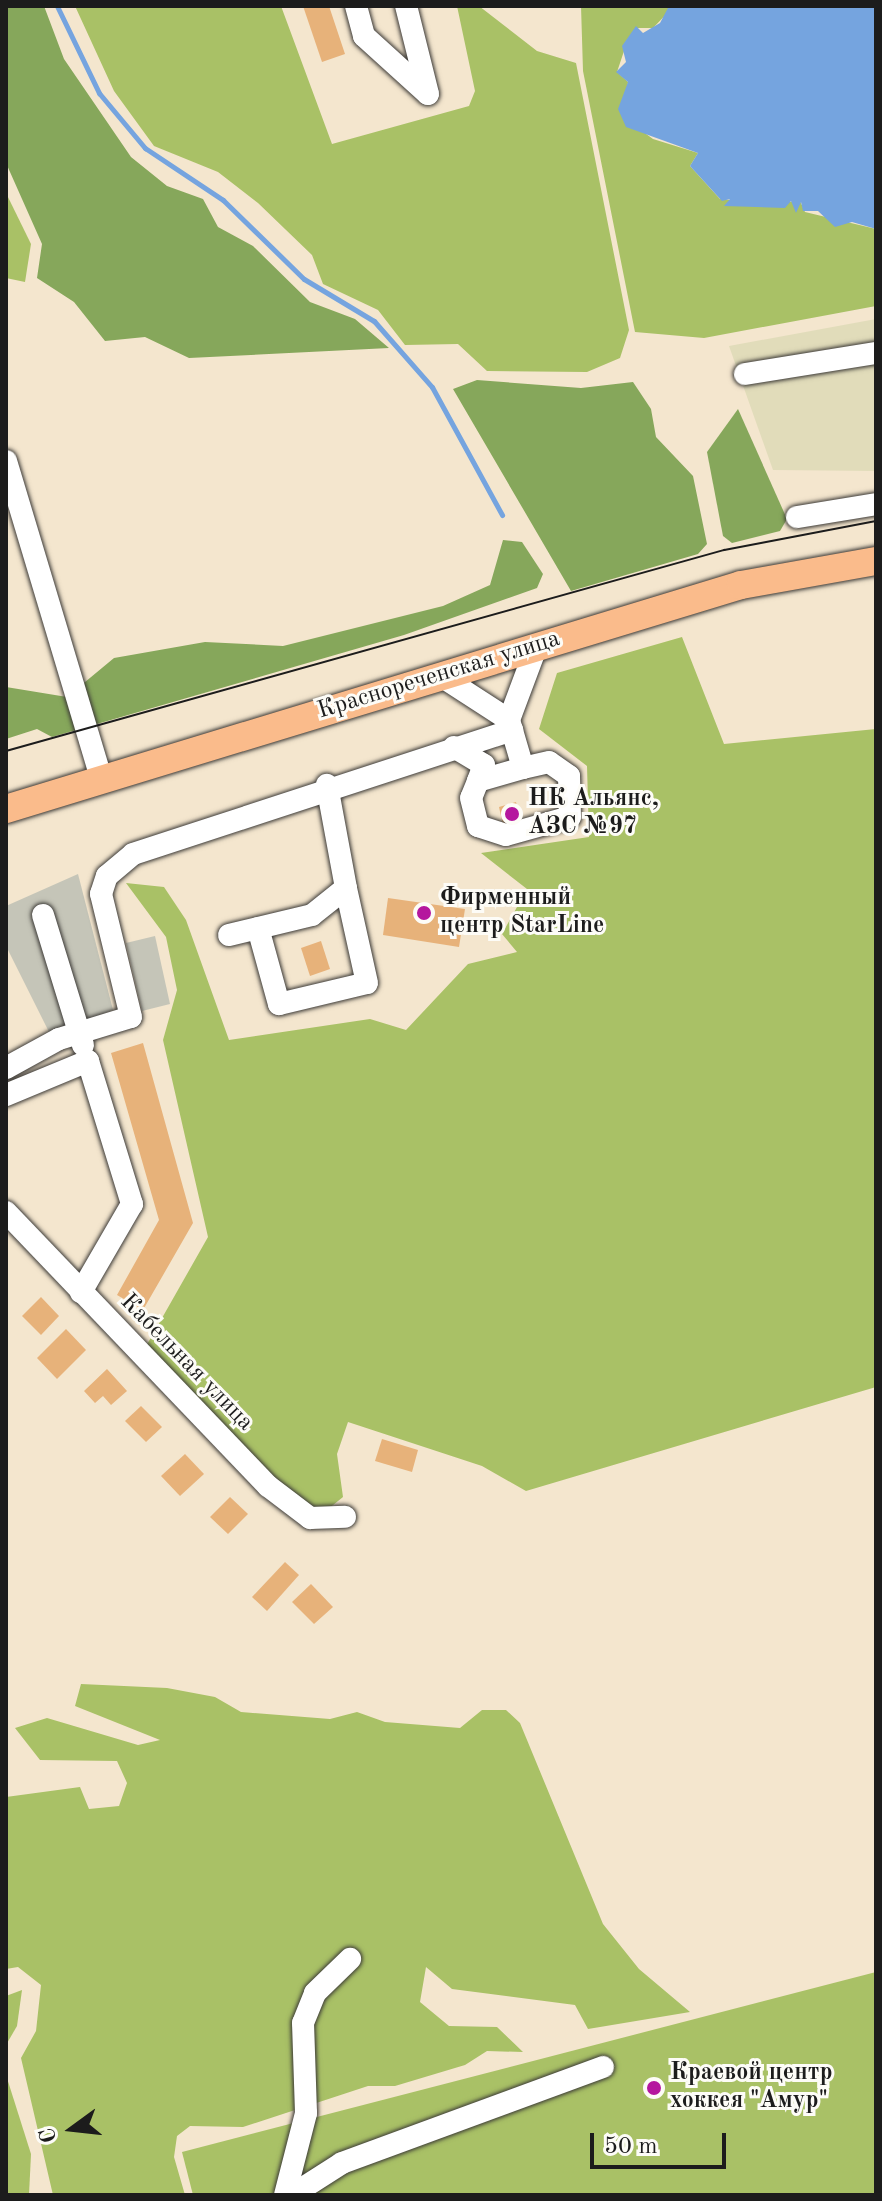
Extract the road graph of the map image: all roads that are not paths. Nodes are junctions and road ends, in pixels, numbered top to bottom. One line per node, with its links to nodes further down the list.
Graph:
1 (356, 6): 2 (street)
2 (406, 6)
3 (876, 353): 4 (street)
4 (745, 374)
5 (6, 461): 14 (street)
6 (876, 504): 7 (street)
7 (797, 517)
8 (876, 561): 9 (main road, Краснореченская улица)
9 (537, 645): 10 (main road, Краснореченская улица); 11 (street)
10 (441, 676): 11 (street); 14 (main road, Краснореченская улица)
11 (511, 725): 12 (street); 13 (street)
12 (454, 747): 15 (street); 16 (street)
13 (523, 768): 15 (street); 15 (street)
14 (102, 780): 17 (main road, Краснореченская улица)
15 (478, 781)
16 (327, 785): 18 (street); 22 (street)
17 (6, 809)
18 (346, 888): 20 (street); 20 (street)
19 (43, 915): 22 (street)
20 (258, 928): 21 (street)
21 (229, 935)
22 (78, 1032): 23 (street); 24 (street)
23 (88, 1061): 25 (street); 27 (street)
24 (6, 1068)
25 (6, 1095)
26 (6, 1212): 27 (street, Кабельная улица)
27 (81, 1292): 28 (street, Кабельная улица)
28 (345, 1517)
29 (350, 1959): 31 (street)
30 (603, 2067): 32 (street)
31 (285, 2195)
32 (292, 2195)

